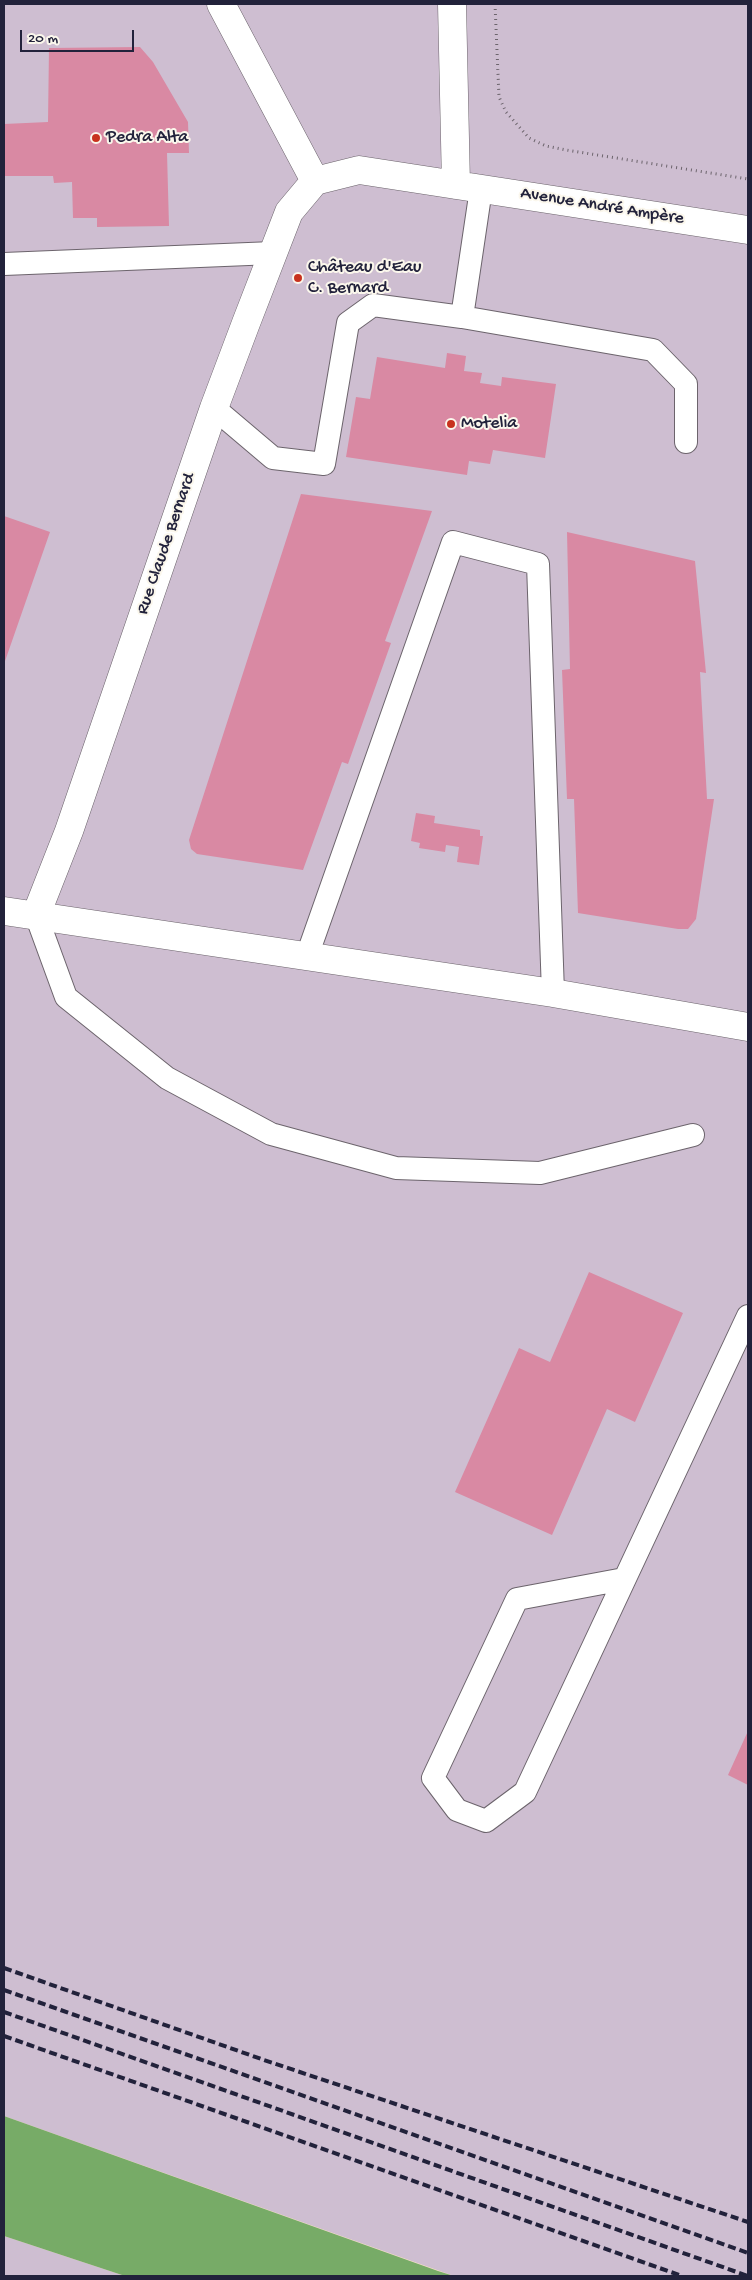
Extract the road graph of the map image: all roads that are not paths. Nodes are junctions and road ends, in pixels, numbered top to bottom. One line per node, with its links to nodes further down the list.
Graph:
1 (221, 4): 3 (street)
2 (452, 4): 4 (street)
3 (315, 181): 4 (street, Avenue André Ampère); 6 (street, Rue Claude Bernard)
4 (469, 187): 5 (street, Avenue André Ampère); 8 (lane)
5 (748, 230)
6 (273, 253): 7 (lane); 9 (street, Rue Claude Bernard)
7 (4, 264)
8 (462, 317): 9 (lane); 10 (lane)
9 (214, 408): 12 (street, Rue Claude Bernard)
10 (686, 442)
11 (4, 911): 12 (street)
12 (36, 915): 13 (street); 16 (lane)
13 (307, 956): 14 (street); 14 (lane)
14 (552, 994): 15 (street)
15 (748, 1027)
16 (693, 1134)
17 (748, 1316): 18 (lane)
18 (624, 1579): 18 (lane)

